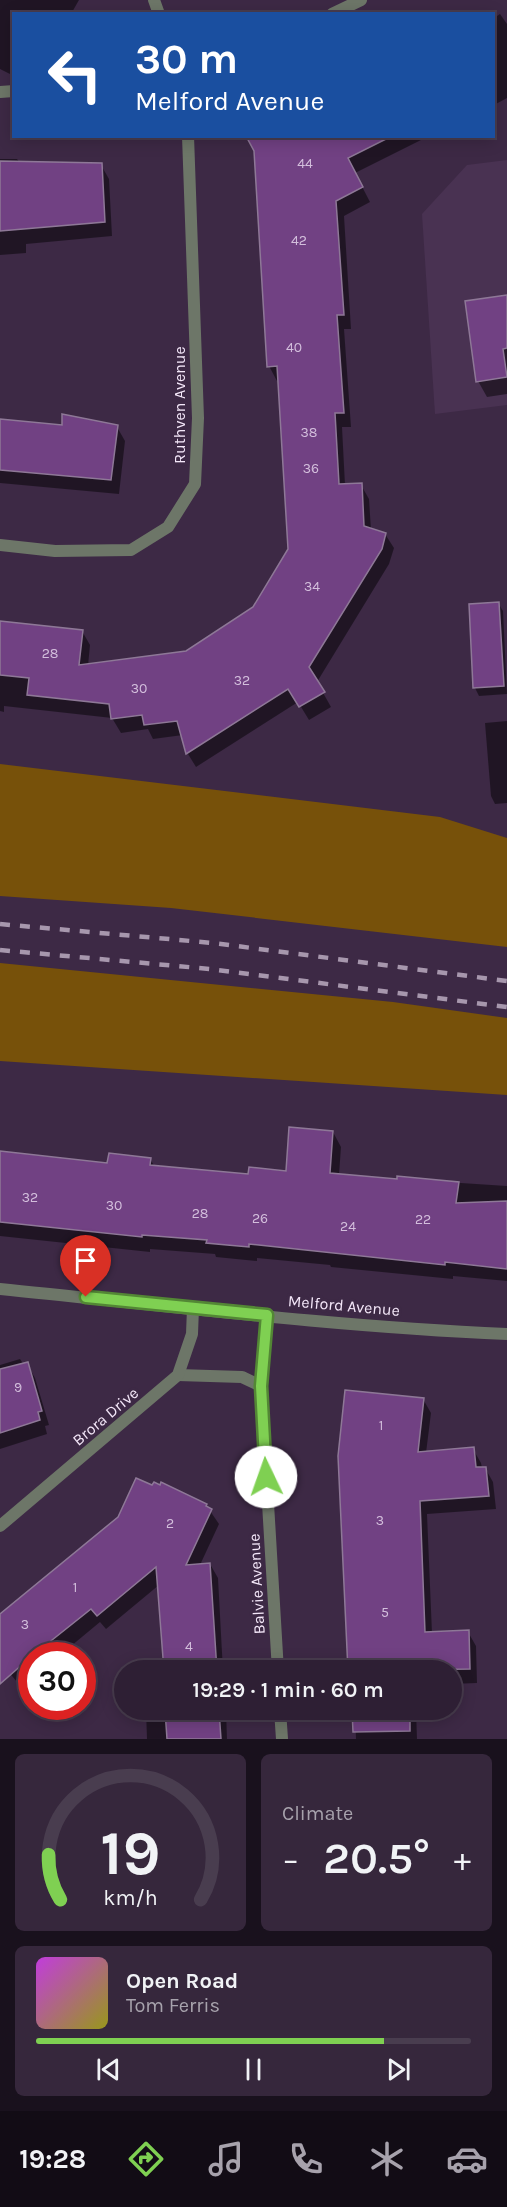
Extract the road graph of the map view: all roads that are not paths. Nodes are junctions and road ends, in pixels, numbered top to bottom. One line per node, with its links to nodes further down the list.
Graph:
1 (361, 0): 2 (street)
2 (336, 12)
3 (188, 138): 4 (street, Ruthven Avenue)
4 (0, 545)
5 (0, 1288): 6 (street, Melford Avenue)
6 (193, 1308): 7 (street, Melford Avenue); 9 (street)
7 (267, 1315): 8 (street, Melford Avenue); 10 (street, Balvie Avenue)
8 (507, 1334)
9 (178, 1375): 10 (street); 11 (street, Brora Drive)
10 (261, 1386): 12 (street, Balvie Avenue)
11 (0, 1526)
12 (277, 1660)
13 (281, 1720): 14 (street)
14 (282, 1739)

